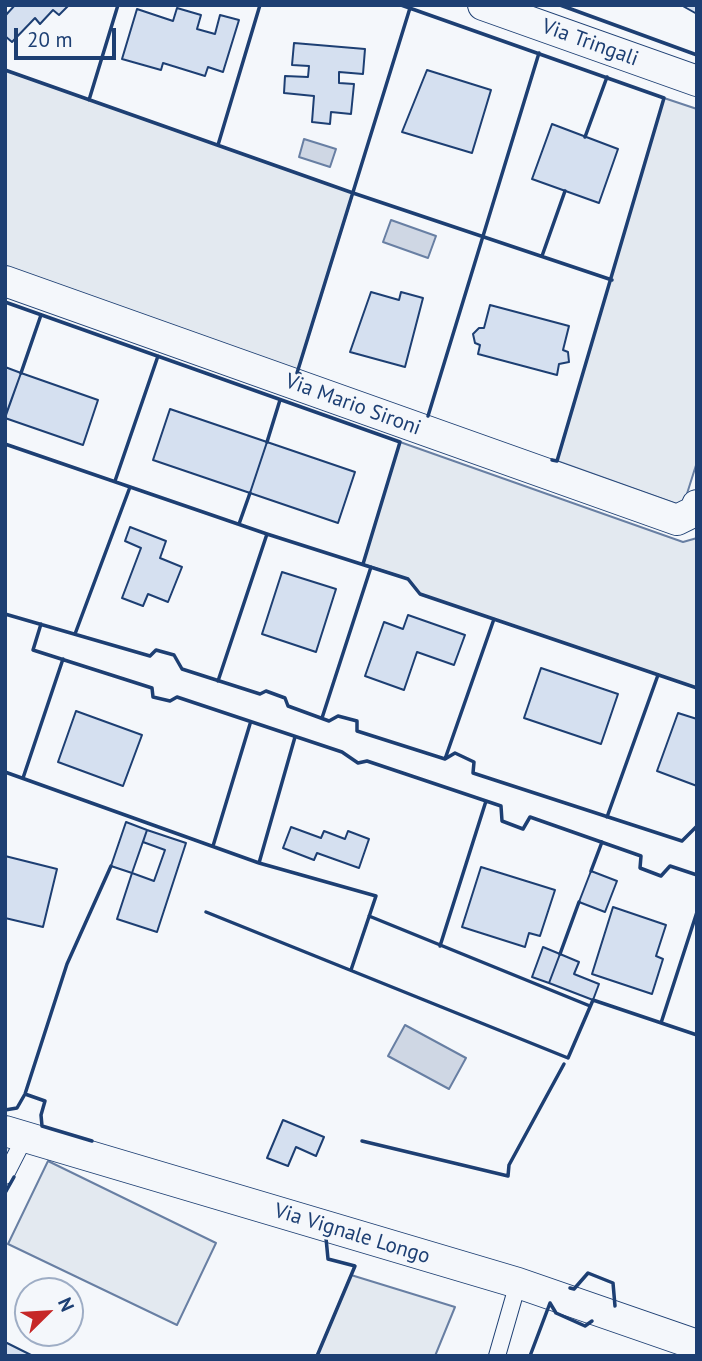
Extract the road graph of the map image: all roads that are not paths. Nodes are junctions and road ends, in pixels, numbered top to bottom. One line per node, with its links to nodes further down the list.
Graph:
1 (483, 5): 2 (street, Via Tringali)
2 (543, 15): 3 (street, Via Tringali)
3 (697, 81)
4 (5, 281): 5 (street, Via Mario Sironi)
5 (697, 505)
6 (10, 1134): 7 (lane); 8 (street, Via Vignale Longo)
7 (5, 1176)
8 (518, 1283): 9 (street, Via Vignale Longo); 10 (lane)
9 (697, 1345)
10 (497, 1356)

